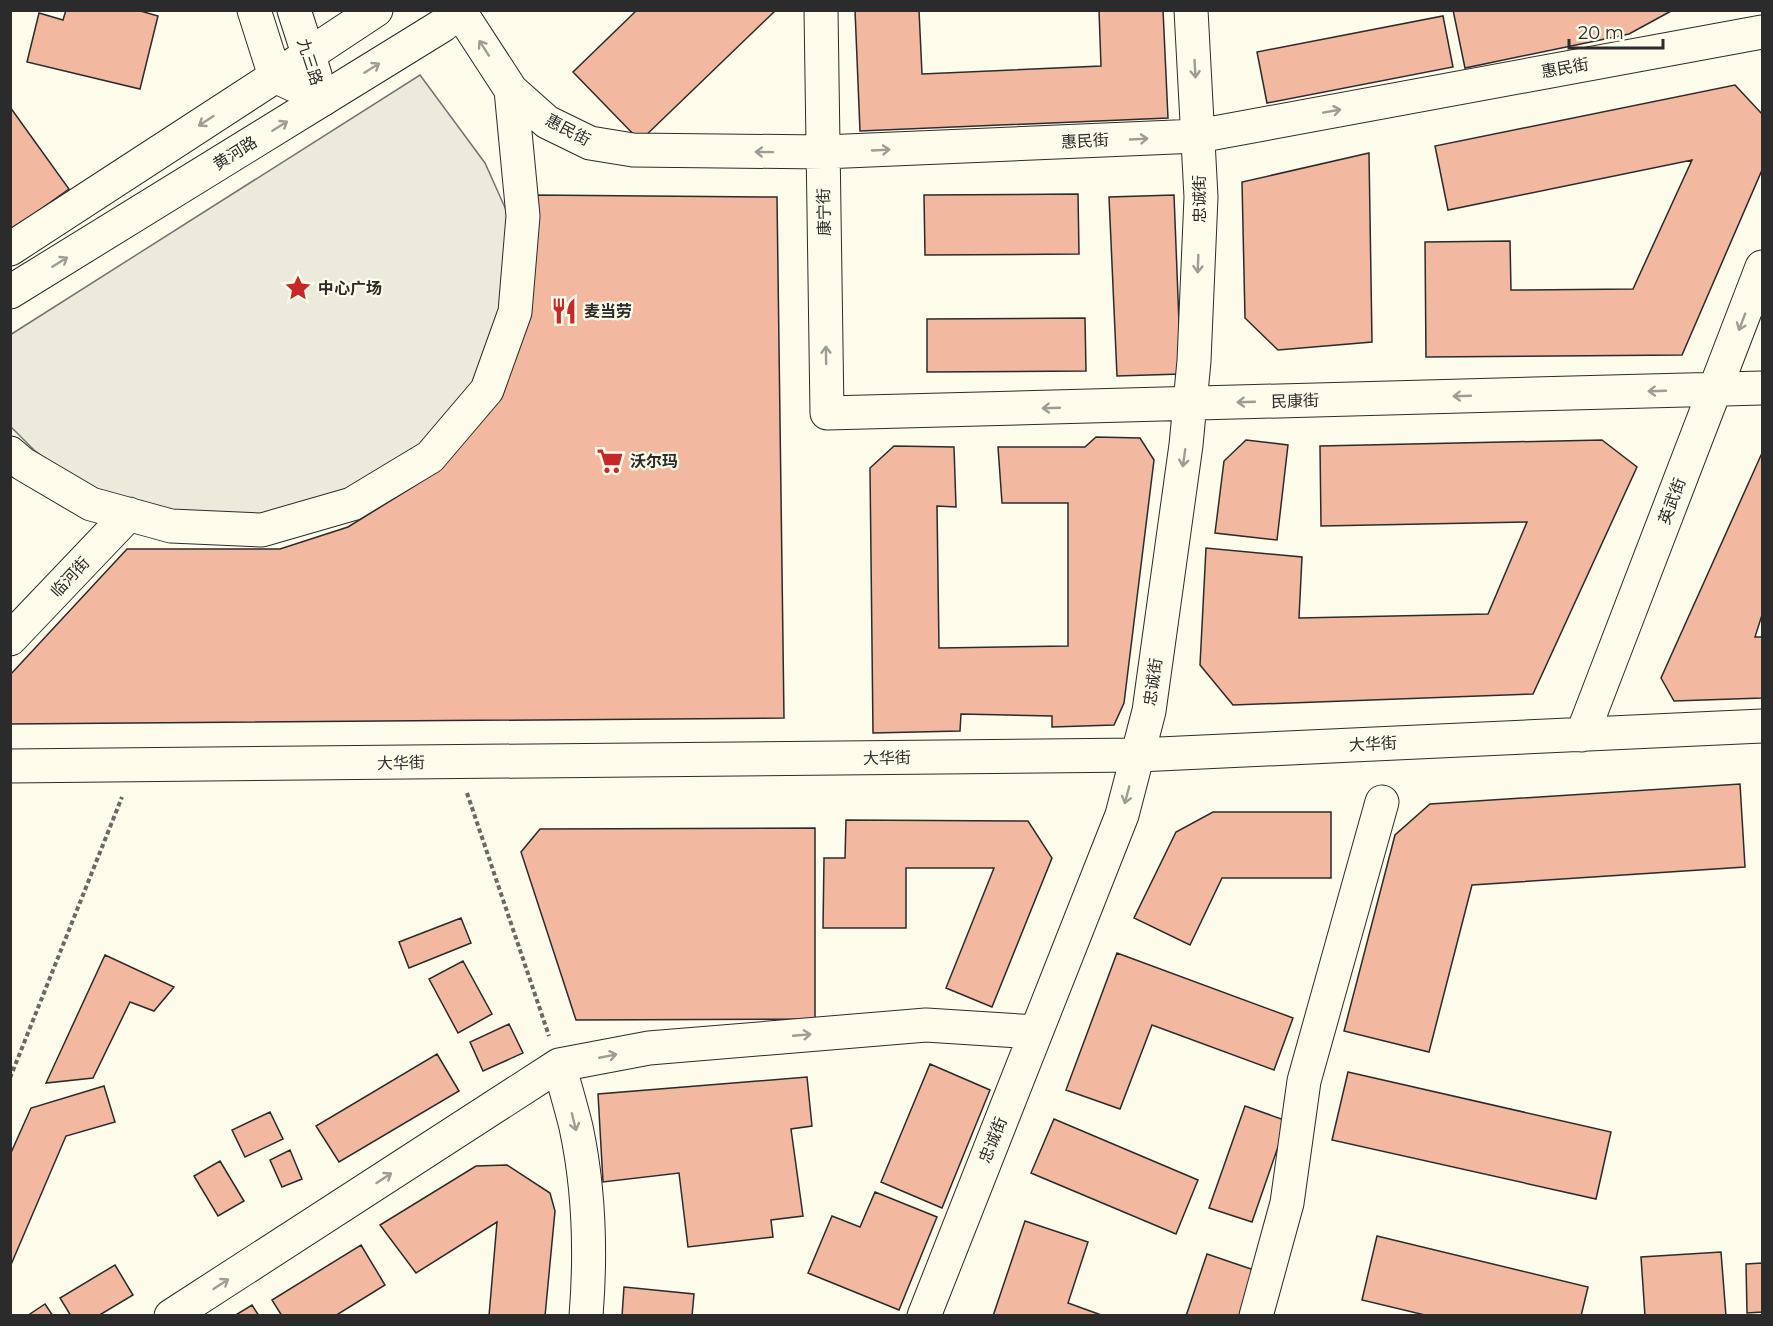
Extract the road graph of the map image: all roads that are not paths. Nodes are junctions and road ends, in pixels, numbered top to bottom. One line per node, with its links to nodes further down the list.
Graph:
1 (254, 10): 9 (main road)
2 (294, 10): 8 (main road, 九三路)
3 (376, 10): 8 (main road)
4 (458, 10): 10 (main road, 惠民街, one-way to 4); 11 (main road, 黄河路, one-way to 4)
5 (821, 10): 13 (main road, 康宁街)
6 (1191, 10): 12 (main road, 忠诚街, one-way to 12)
7 (1762, 32): 12 (main road, 惠民街, one-way to 7)
8 (308, 55): 9 (main road); 11 (main road, 九三路)
9 (275, 76): 11 (main road, 九三路); 14 (main road, one-way to 14)
10 (511, 90): 13 (main road, 惠民街, one-way to 10); 22 (main road)
11 (323, 99): 16 (main road, 黄河路, one-way to 11)
12 (1198, 136): 13 (main road, 惠民街, one-way to 12); 19 (main road, 忠诚街, one-way to 19)
13 (823, 152): 20 (main road, 康宁街, one-way to 13)
14 (10, 249)
15 (1762, 267): 18 (main road, 英武街, one-way to 18)
16 (10, 292)
17 (1762, 388): 18 (main road, 民康街)
18 (1716, 389): 19 (main road, 民康街, one-way to 19); 25 (main road, 英武街)
19 (1190, 404): 20 (main road, 民康街, one-way to 20); 26 (main road, 忠诚街, one-way to 26)
20 (827, 414)
21 (10, 453): 22 (main road)
22 (129, 514): 23 (main road, 临河街)
23 (10, 639)
24 (1762, 726): 25 (main road, 大华街)
25 (1582, 735): 26 (main road, 大华街)
26 (1138, 755): 27 (main road, 大华街); 29 (main road, 忠诚街, one-way to 29)
27 (10, 766)
28 (1382, 802): 34 (main road)
29 (1036, 1032): 30 (main road, one-way to 29); 33 (main road, 忠诚街)
30 (559, 1065): 31 (main road, one-way to 30); 32 (main road, one-way to 32)
31 (171, 1316)
32 (586, 1316)
33 (924, 1316)
34 (1256, 1316)

